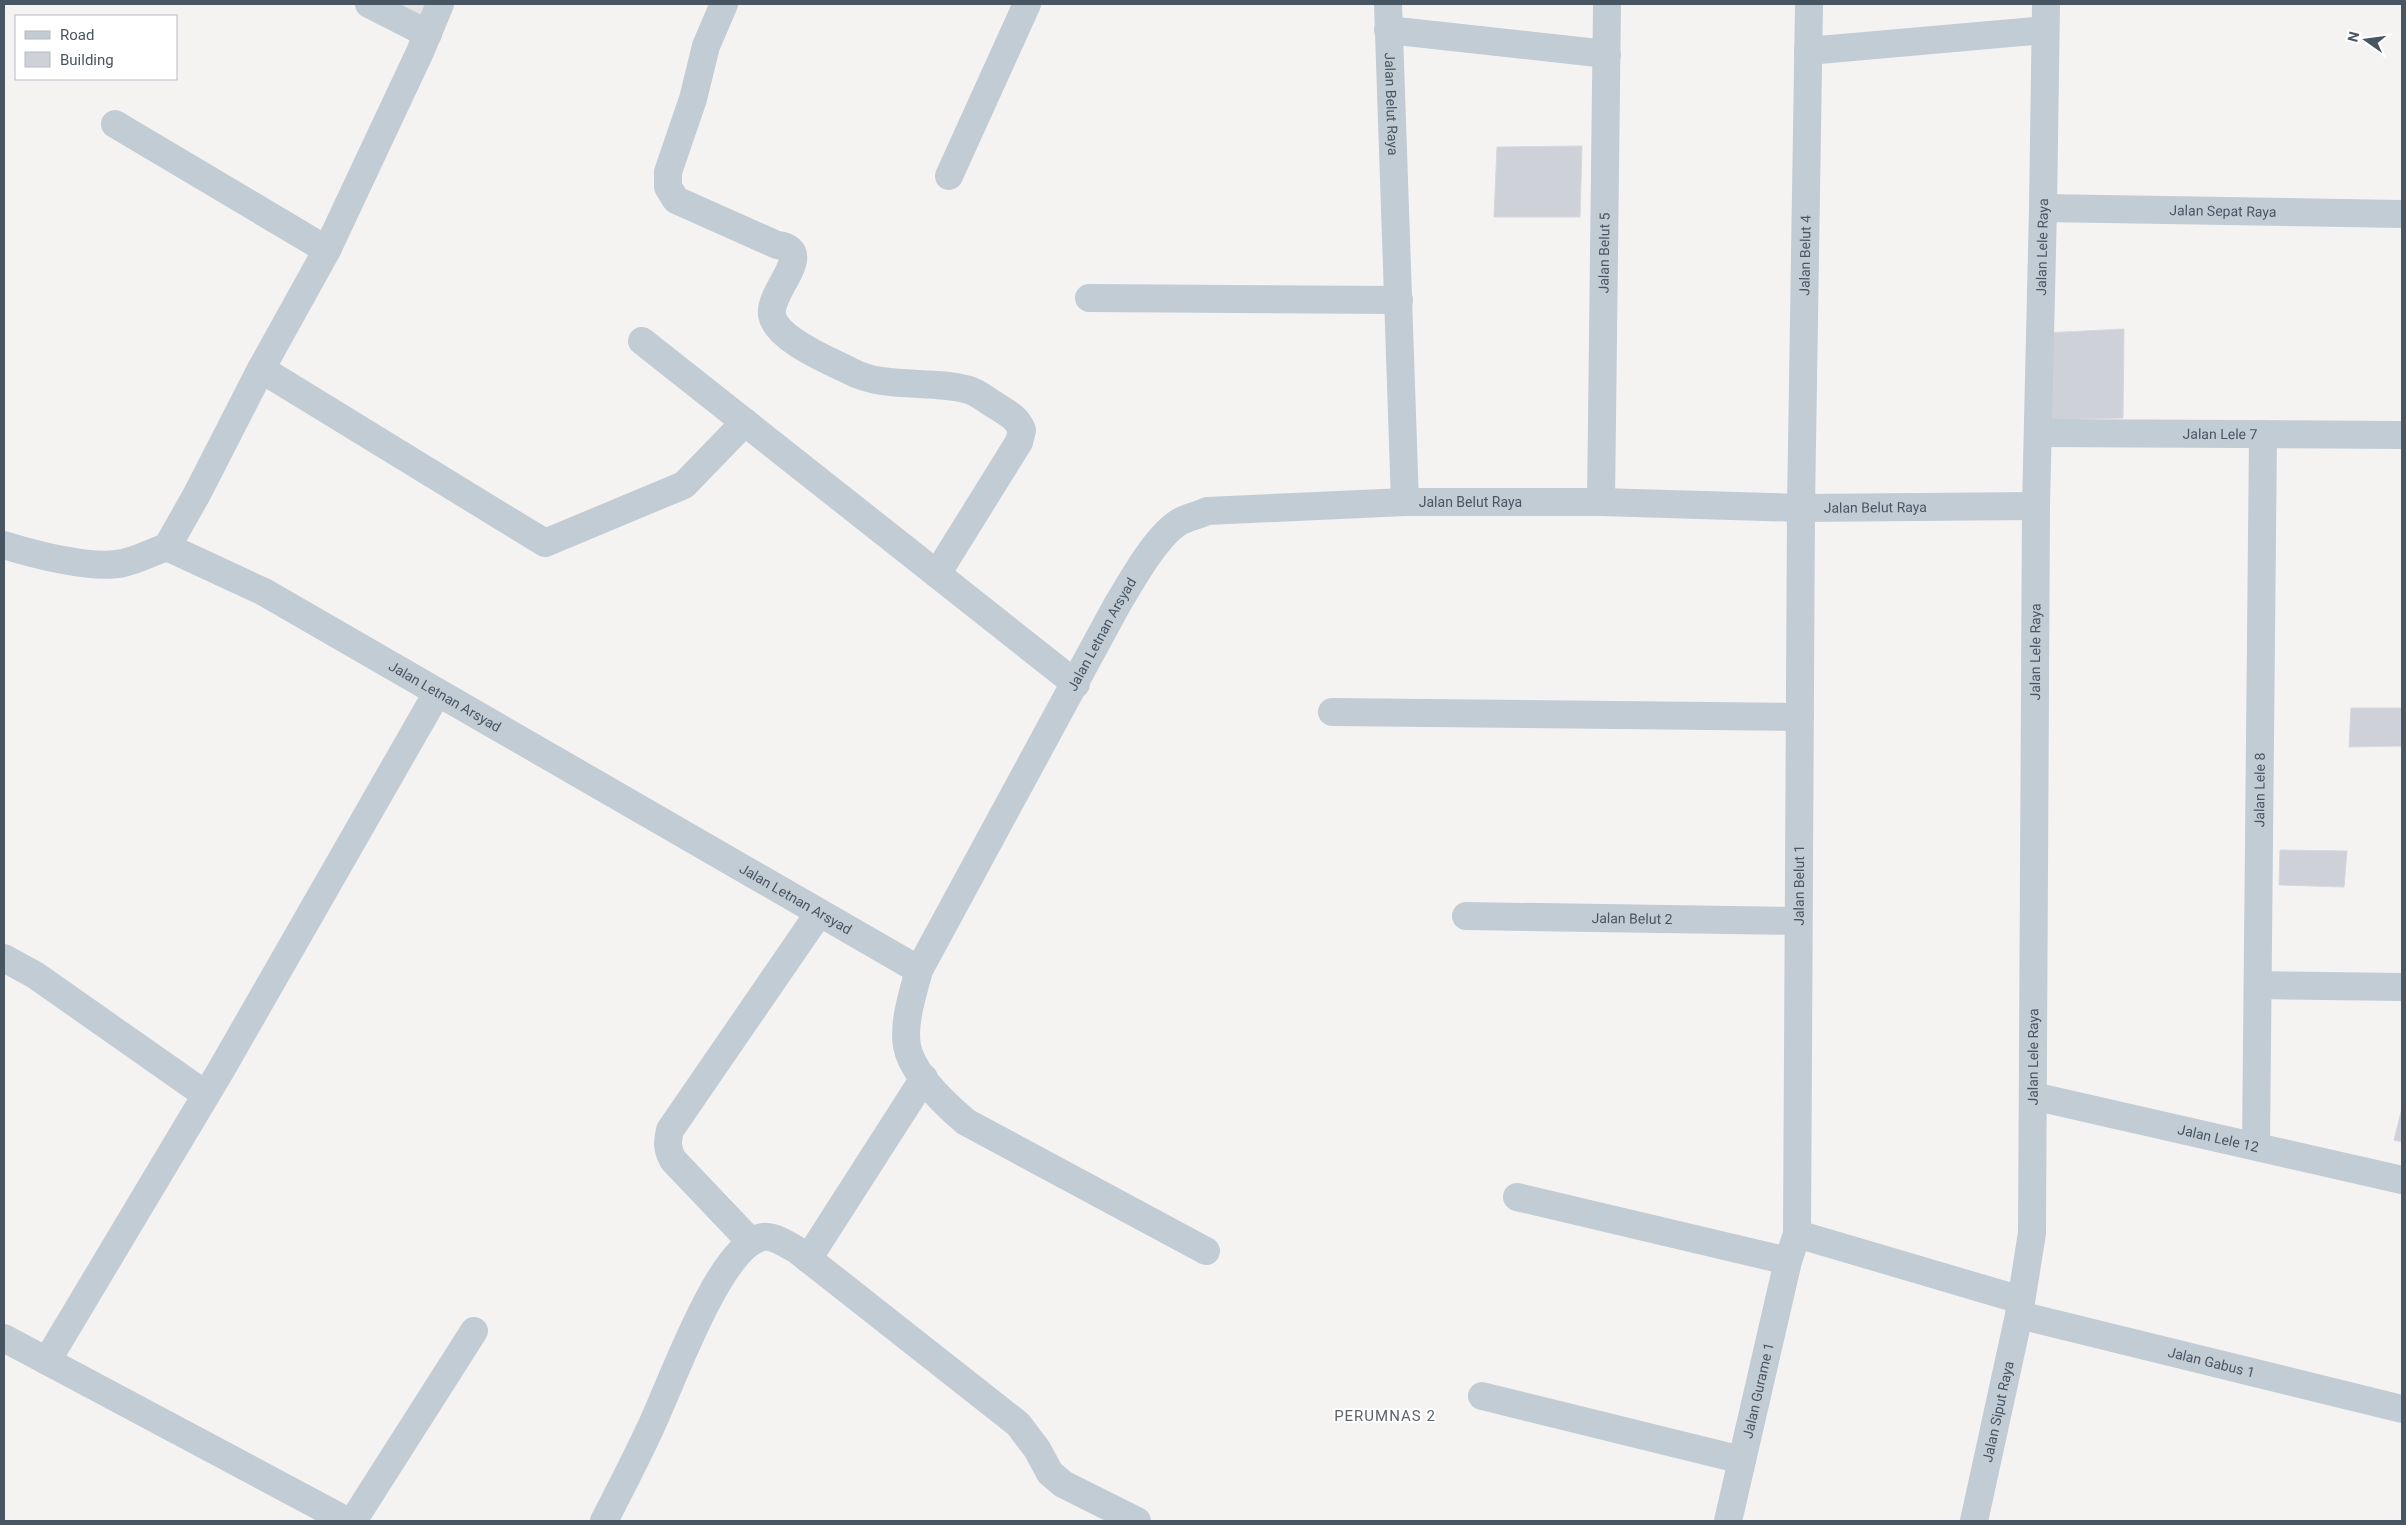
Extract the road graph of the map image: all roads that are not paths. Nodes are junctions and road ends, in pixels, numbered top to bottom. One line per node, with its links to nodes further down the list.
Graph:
1 (369, 4): 10 (street)
2 (440, 4): 10 (street)
3 (724, 4): 32 (street)
4 (1027, 4): 14 (street)
5 (1388, 4): 9 (street, Jalan Belut Raya)
6 (1607, 4): 12 (street, Jalan Belut 5)
7 (1809, 4): 11 (street, Jalan Belut 4)
8 (2045, 17): 11 (street); 15 (street, Jalan Lele Raya)
9 (1388, 30): 12 (street); 19 (street, Jalan Belut Raya)
10 (428, 34): 17 (street)
11 (1808, 51): 29 (street, Jalan Belut 4)
12 (1607, 54): 27 (street, Jalan Belut 5)
13 (115, 124): 17 (street)
14 (949, 176)
15 (2044, 208): 16 (street, Jalan Sepat Raya); 23 (street, Jalan Lele Raya)
16 (2402, 214)
17 (327, 250): 21 (street)
18 (1089, 298): 19 (street)
19 (1400, 300): 26 (street, Jalan Belut Raya)
20 (642, 341): 22 (street)
21 (262, 369): 22 (street); 31 (street)
22 (745, 422): 32 (street)
23 (2038, 433): 24 (street, Jalan Lele 7); 28 (street, Jalan Lele Raya)
24 (2263, 434): 25 (street, Jalan Lele 7); 42 (street, Jalan Lele 8)
25 (2402, 435)
26 (1405, 502): 27 (street, Jalan Belut Raya); 33 (street, Jalan Letnan Arsyad)
27 (1601, 502): 29 (street, Jalan Belut Raya)
28 (2036, 506): 29 (street, Jalan Belut Raya); 46 (street, Jalan Lele Raya)
29 (1801, 508): 36 (street, Jalan Belut 1)
30 (4, 545): 31 (street)
31 (167, 547): 34 (street, Jalan Letnan Arsyad)
32 (937, 574): 33 (street)
33 (1076, 684): 41 (street, Jalan Letnan Arsyad)
34 (438, 693): 37 (street, Jalan Letnan Arsyad); 45 (street)
35 (1332, 712): 36 (street)
36 (1800, 717): 39 (street, Jalan Belut 1)
37 (819, 913): 41 (street, Jalan Letnan Arsyad); 51 (street)
38 (1466, 916): 39 (street, Jalan Belut 2)
39 (1798, 921): 50 (street, Jalan Belut 1)
40 (4, 958): 45 (street)
41 (919, 970): 44 (street)
42 (2258, 985): 43 (street); 47 (street, Jalan Lele 8)
43 (2402, 987)
44 (924, 1078): 52 (street); 53 (street)
45 (206, 1095): 58 (street)
46 (2033, 1096): 47 (street, Jalan Lele 12); 55 (street, Jalan Lele Raya)
47 (2256, 1146): 48 (street, Jalan Lele 12)
48 (2402, 1180)
49 (1516, 1197): 54 (street)
50 (1797, 1234): 54 (street, Jalan Belut 1); 55 (street, Jalan Gabus 1)
51 (752, 1242): 53 (street); 64 (street)
52 (1206, 1251)
53 (808, 1259): 65 (street)
54 (1788, 1261): 61 (street, Jalan Gurame 1)
55 (2020, 1308): 60 (street, Jalan Gabus 1); 67 (street, Jalan Siput Raya)
56 (474, 1331): 63 (street)
57 (4, 1338): 58 (street)
58 (47, 1360): 62 (street)
59 (1482, 1396): 61 (street)
60 (2402, 1409)
61 (1742, 1460): 66 (street, Jalan Gurame 1)
62 (347, 1521)
63 (353, 1521)
64 (604, 1521)
65 (1136, 1521)
66 (1728, 1521)
67 (1974, 1521)

